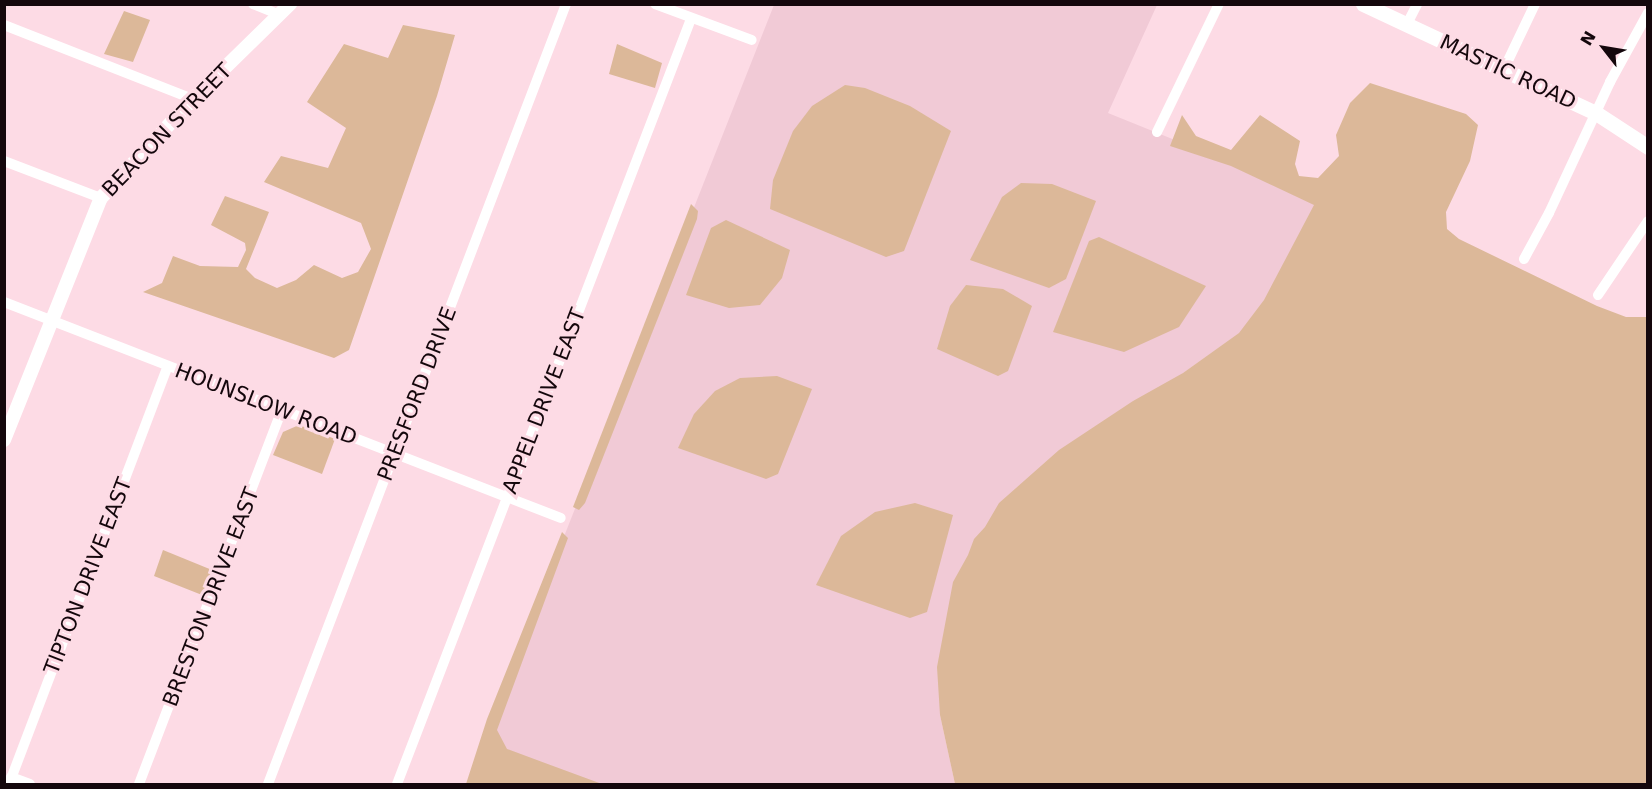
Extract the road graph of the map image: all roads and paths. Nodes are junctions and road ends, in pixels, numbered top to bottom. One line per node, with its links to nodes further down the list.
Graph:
1 (253, 4): 10 (street)
2 (290, 4): 10 (street, BEACON STREET)
3 (566, 4): 32 (street, PRESFORD DRIVE)
4 (655, 4): 11 (street)
5 (1219, 4): 18 (street)
6 (1363, 4): 13 (main road, MASTIC ROAD)
7 (1417, 4): 13 (street)
8 (1535, 4): 15 (street)
9 (1647, 13): 17 (street)
10 (280, 15): 16 (street, BEACON STREET)
11 (691, 19): 14 (street); 33 (street, APPEL DRIVE EAST)
12 (4, 25): 16 (street)
13 (1406, 26): 15 (main road, MASTIC ROAD)
14 (752, 40)
15 (1504, 69): 17 (main road, MASTIC ROAD)
16 (193, 99): 23 (street, BEACON STREET)
17 (1596, 113): 19 (main road, MASTIC ROAD); 25 (street)
18 (1157, 132)
19 (1629, 135): 20 (street); 21 (main road, MASTIC ROAD)
20 (1647, 137)
21 (1647, 147)
22 (4, 161): 23 (street)
23 (101, 198): 28 (street, BEACON STREET)
24 (1647, 221): 26 (street)
25 (1524, 259)
26 (1598, 295)
27 (4, 302): 28 (street, HOUNSLOW ROAD)
28 (50, 320): 29 (street, HOUNSLOW ROAD); 31 (street, BEACON STREET)
29 (167, 367): 30 (street, HOUNSLOW ROAD); 35 (street, TIPTON DRIVE EAST)
30 (282, 410): 32 (street, HOUNSLOW ROAD); 37 (street, BRESTON DRIVE EAST)
31 (4, 440)
32 (395, 452): 33 (street, HOUNSLOW ROAD); 38 (street, PRESFORD DRIVE)
33 (507, 496): 34 (street, HOUNSLOW ROAD); 39 (street, APPEL DRIVE EAST)
34 (561, 518)
35 (10, 781): 36 (street)
36 (30, 784)
37 (139, 784)
38 (268, 784)
39 (397, 784)

